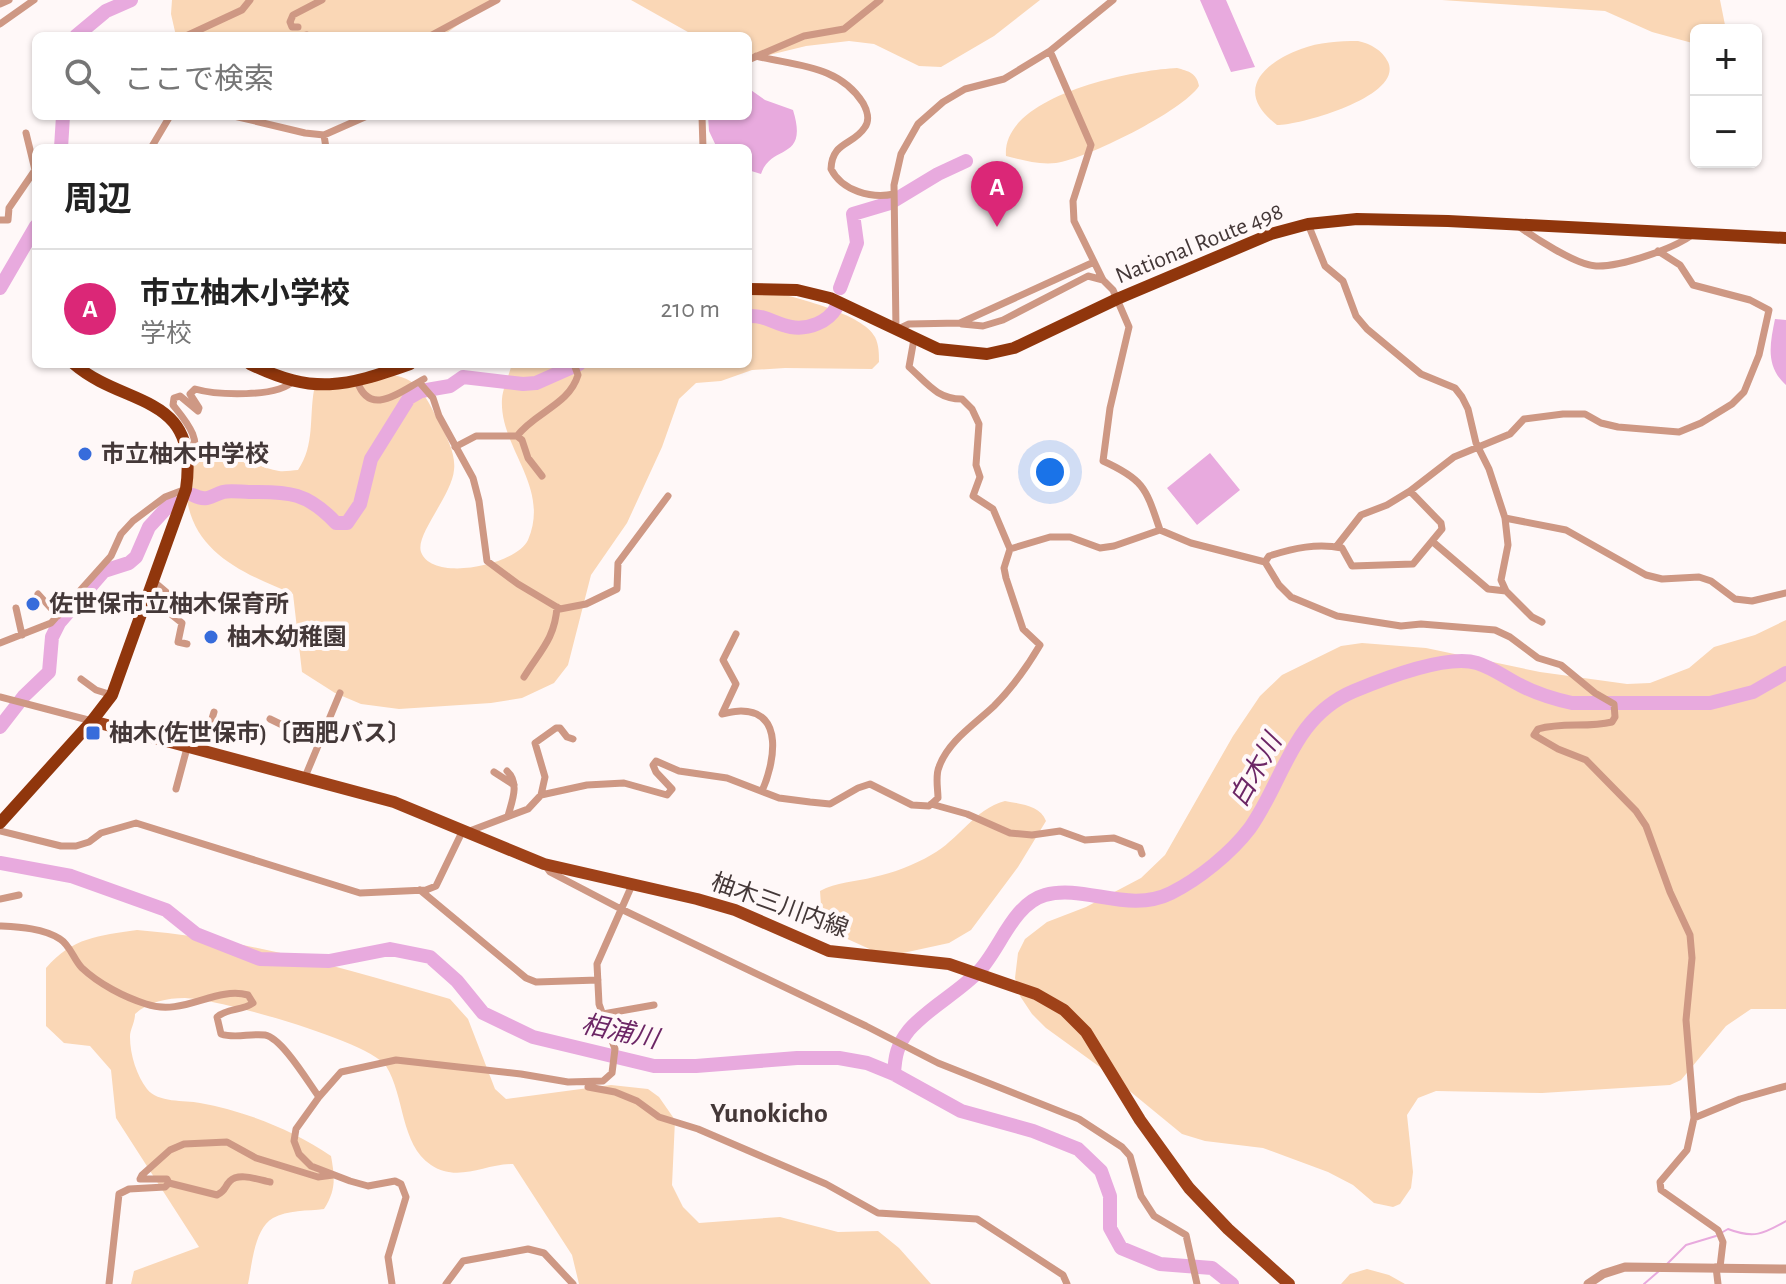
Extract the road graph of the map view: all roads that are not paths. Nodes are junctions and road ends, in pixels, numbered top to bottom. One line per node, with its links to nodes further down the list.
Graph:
1 (9, 0): 8 (street)
2 (34, 0): 9 (street)
3 (250, 0): 11 (street)
4 (322, 0): 10 (street)
5 (497, 0): 12 (street)
6 (880, 0): 14 (street)
7 (1113, 0): 13 (street)
8 (0, 4)
9 (0, 24)
10 (298, 27)
11 (195, 32)
12 (438, 32)
13 (1050, 51): 26 (street); 33 (street)
14 (752, 58): 26 (street)
15 (168, 120): 21 (street)
16 (251, 120): 20 (street)
17 (358, 120): 20 (street)
18 (702, 120): 23 (street)
19 (26, 133): 24 (street)
20 (324, 135): 22 (street)
21 (153, 144)
22 (325, 144)
23 (703, 144)
24 (32, 158)
25 (32, 174): 27 (street)
26 (894, 194): 38 (street)
27 (0, 220)
28 (1308, 224): 29 (highway, National Route 498); 36 (highway, National Route 498); 48 (street)
29 (1516, 225): 30 (highway, National Route 498); 32 (street)
30 (1694, 233): 31 (highway, National Route 498); 32 (street)
31 (1786, 238)
32 (1658, 251): 48 (street)
33 (1094, 262): 34 (street); 37 (street)
34 (1103, 280): 36 (street); 37 (street)
35 (752, 289): 38 (highway, National Route 498)
36 (1117, 299): 39 (highway, National Route 498); 55 (street)
37 (960, 323): 38 (street)
38 (896, 330): 39 (highway, National Route 498)
39 (914, 339): 58 (street)
40 (80, 368): 49 (highway)
41 (264, 368): 44 (highway)
42 (398, 368): 45 (highway)
43 (575, 368): 46 (street)
44 (293, 381): 45 (highway); 49 (street)
45 (357, 381): 47 (street)
46 (517, 436): 47 (street); 50 (street)
47 (455, 447): 64 (street)
48 (1479, 448): 52 (street); 54 (street)
49 (188, 461): 51 (highway)
50 (542, 476)
51 (186, 489): 60 (highway); 66 (street)
52 (1410, 491): 56 (street); 57 (street)
53 (668, 496): 64 (street)
54 (1505, 518): 61 (street); 62 (street)
55 (1160, 530): 58 (street); 59 (street)
56 (1433, 542): 57 (street); 61 (street)
57 (1336, 547): 59 (street)
58 (1010, 549): 91 (street)
59 (1265, 562): 110 (street)
60 (153, 581): 71 (street); 75 (highway)
61 (1506, 591): 67 (street)
62 (1786, 593)
63 (38, 594): 66 (street)
64 (557, 607): 72 (street)
65 (16, 608): 69 (street)
66 (58, 616): 69 (street)
67 (1542, 622)
68 (736, 634): 89 (street)
69 (22, 635): 70 (street)
70 (0, 643)
71 (187, 644)
72 (524, 677)
73 (81, 679): 75 (street)
74 (340, 693): 81 (street)
75 (112, 695): 79 (highway)
76 (0, 697): 79 (street)
77 (214, 712): 83 (street)
78 (270, 719): 81 (street)
79 (92, 721): 82 (main road, 柚木三川内線); 93 (highway)
80 (573, 739): 90 (street)
81 (319, 743): 86 (street)
82 (187, 748): 83 (main road, 柚木三川内線); 88 (street)
83 (202, 752): 86 (main road, 柚木三川内線)
84 (507, 771): 87 (street)
85 (494, 772): 87 (street)
86 (305, 777): 95 (main road, 柚木三川内線)
87 (514, 785): 92 (street)
88 (176, 789)
89 (762, 791): 90 (street); 91 (street)
90 (541, 795): 92 (street)
91 (931, 804): 96 (street)
92 (508, 816): 95 (street)
93 (0, 823)
94 (0, 831): 99 (street)
95 (465, 831): 97 (main road, 柚木三川内線); 99 (street)
96 (1142, 854)
97 (544, 864): 98 (main road, 柚木三川内線); 102 (street)
98 (632, 885): 102 (street); 122 (main road, 柚木三川内線)
99 (420, 890): 104 (street)
100 (19, 895): 101 (street)
101 (0, 899)
102 (621, 909): 104 (street); 121 (street)
103 (0, 926): 109 (street)
104 (598, 980): 106 (street)
105 (654, 1005): 106 (street)
106 (603, 1014): 107 (street)
107 (579, 1083): 109 (street); 120 (street)
108 (1786, 1086): 110 (street)
109 (319, 1097): 111 (street)
110 (1694, 1118): 114 (street)
111 (334, 1175): 113 (street); 117 (street)
112 (270, 1182): 113 (street)
113 (169, 1183): 116 (street)
114 (1718, 1267): 115 (street); 123 (street); 124 (street)
115 (1786, 1269)
116 (109, 1284)
117 (392, 1284)
118 (446, 1284): 119 (street)
119 (573, 1284)
120 (1067, 1284)
121 (1197, 1284)
122 (1289, 1284)
123 (1588, 1284)
124 (1718, 1284)

